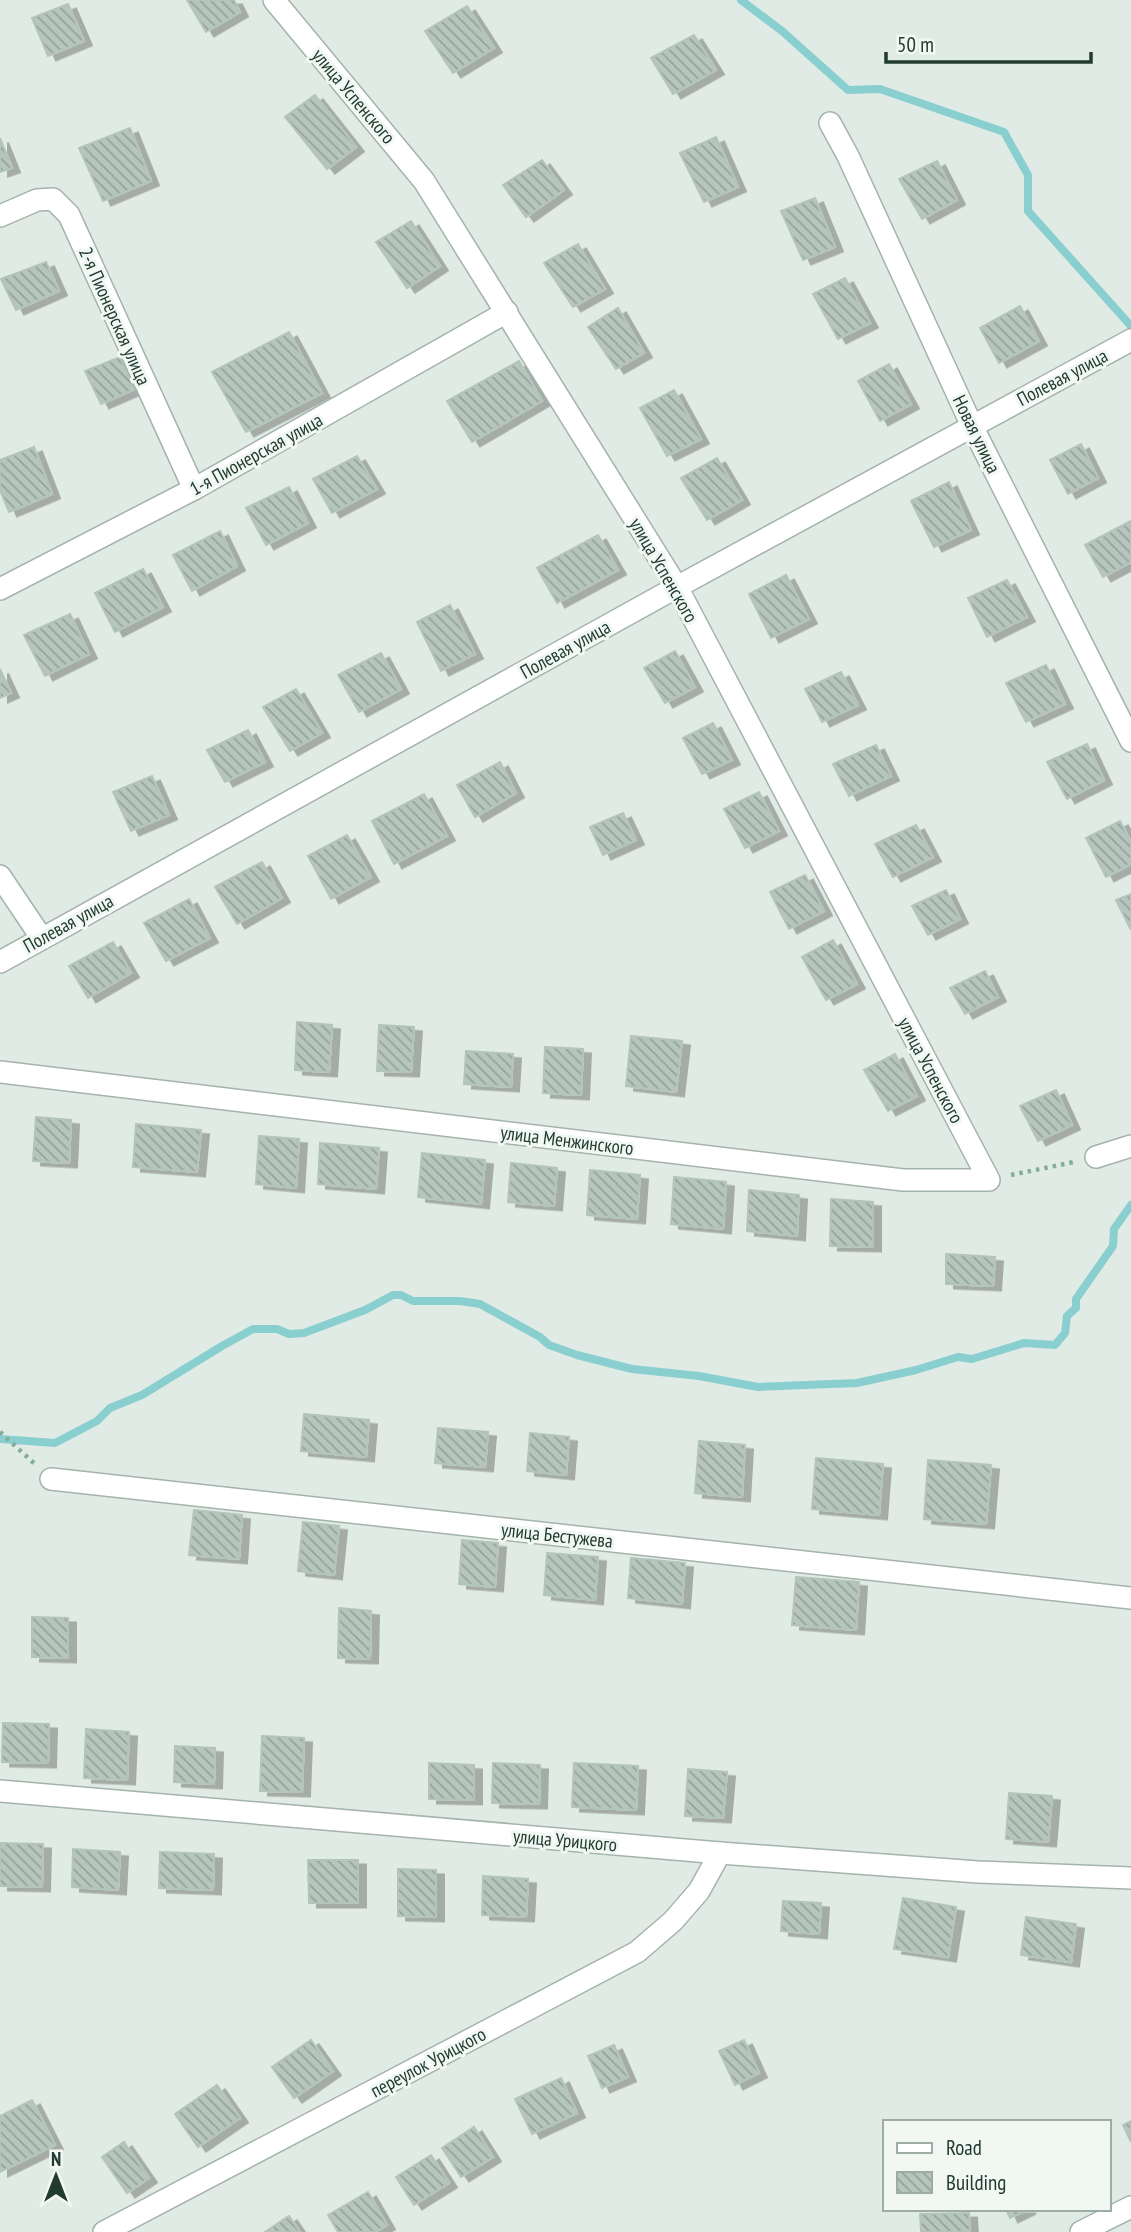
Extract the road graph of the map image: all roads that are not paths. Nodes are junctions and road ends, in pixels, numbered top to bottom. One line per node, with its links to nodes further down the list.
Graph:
1 (274, 0): 4 (street, улица Успенского)
2 (830, 123): 6 (street, Новая улица)
3 (0, 216): 7 (street, 2-я Пионерская улица)
4 (507, 312): 7 (street, 1-я Пионерская улица); 8 (street, улица Успенского)
5 (1131, 340): 6 (street, Полевая улица)
6 (972, 426): 8 (street, Полевая улица); 10 (street, Новая улица)
7 (194, 489): 9 (street, 1-я Пионерская улица)
8 (677, 587): 12 (street, Полевая улица); 17 (street, улица Успенского)
9 (0, 589)
10 (1131, 741)
11 (0, 876): 12 (street)
12 (41, 937): 13 (street, Полевая улица)
13 (0, 962)
14 (0, 1072): 17 (street, улица Менжинского)
15 (1131, 1146): 16 (street)
16 (1096, 1157)
17 (989, 1180)
18 (51, 1479): 19 (street, улица Бестужева)
19 (1131, 1598)
20 (0, 1791): 21 (street, улица Урицкого)
21 (720, 1853): 22 (street, улица Урицкого); 24 (street, переулок Урицкого)
22 (1131, 1878)
23 (1131, 2207): 25 (street)
24 (104, 2232)
25 (1081, 2232)

